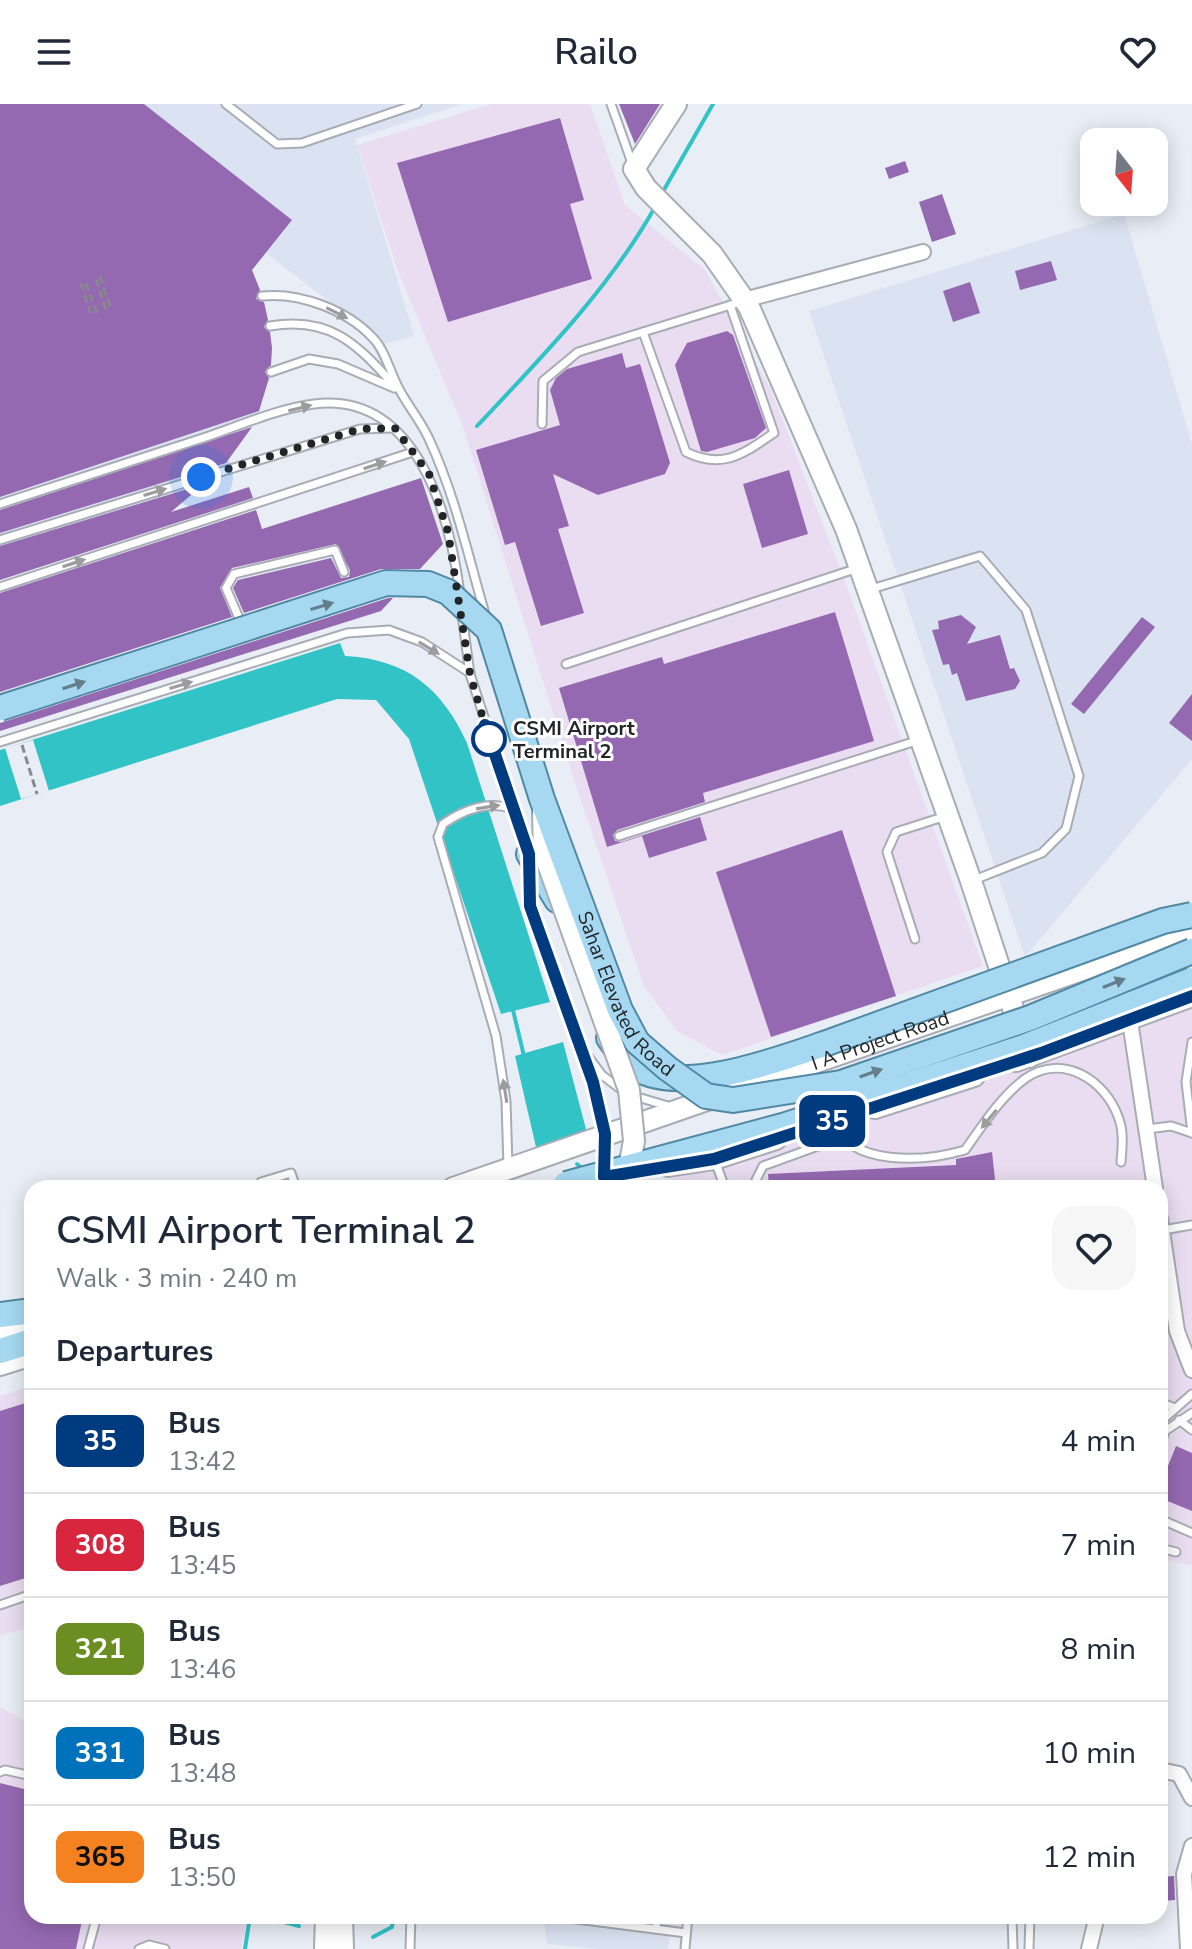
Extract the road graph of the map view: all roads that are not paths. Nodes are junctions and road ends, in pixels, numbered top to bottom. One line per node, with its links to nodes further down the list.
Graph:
1 (226, 104): 2 (lane)
2 (417, 104)
3 (611, 104): 5 (lane)
4 (676, 104): 5 (main road)
5 (634, 169): 8 (main road)
6 (923, 252): 8 (street)
7 (262, 296): 12 (lane, one-way to 12)
8 (737, 303): 10 (lane); 10 (lane); 18 (main road)
9 (270, 326): 12 (lane)
10 (643, 332): 13 (lane)
11 (271, 372): 12 (lane)
12 (399, 391): 22 (lane, Sahar Elevated Road)
13 (542, 424)
14 (395, 428): 15 (lane); 16 (lane, one-way to 14); 17 (lane, one-way to 14)
15 (413, 452): 20 (lane, one-way to 15); 25 (lane)
16 (0, 504)
17 (0, 540)
18 (860, 567): 21 (main road); 24 (lane)
19 (344, 572): 23 (lane)
20 (0, 587)
21 (868, 590): 27 (main road); 34 (lane)
22 (489, 630): 23 (main road, one-way to 22, bridge); 29 (main road, Sahar Elevated Road, bridge)
23 (244, 631): 26 (main road, one-way to 23, bridge)
24 (566, 664)
25 (470, 674): 28 (lane, one-way to 25); 30 (lane)
26 (0, 708)
27 (921, 739): 31 (main road); 32 (lane)
28 (0, 742)
29 (542, 799): 38 (main road, Sahar Elevated Road, one-way to 38, bridge); 60 (main road, bridge)
30 (514, 810): 33 (lane); 53 (lane, one-way to 30)
31 (948, 815): 34 (main road); 37 (lane)
32 (619, 836)
33 (529, 854): 35 (main road, bridge); 44 (lane)
34 (971, 881): 41 (main road)
35 (1192, 915)
36 (1192, 932): 41 (main road, I A Project Road)
37 (915, 939)
38 (1192, 951)
39 (1192, 980): 58 (main road, bridge)
40 (1192, 996): 42 (main road)
41 (1011, 997): 45 (main road); 46 (main road, I A Project Road)
42 (1130, 1021): 45 (main road); 48 (street)
43 (1192, 1042): 49 (lane)
44 (583, 1050): 46 (lane); 50 (lane)
45 (1039, 1059): 47 (main road); 47 (lane, one-way to 47); 52 (lane)
46 (679, 1107): 50 (main road, I A Project Road)
47 (835, 1130): 51 (main road); 62 (lane)
48 (1145, 1130): 49 (lane); 63 (street)
49 (1192, 1133)
50 (605, 1134): 53 (main road, I A Project Road); 54 (lane)
51 (714, 1159): 54 (main road); 61 (lane)
52 (1121, 1162)
53 (507, 1169): 57 (main road, I A Project Road)
54 (603, 1178): 59 (main road, bridge)
55 (268, 1180): 56 (lane)
56 (293, 1180)
57 (476, 1180)
58 (581, 1180)
59 (597, 1180)
60 (627, 1180)
61 (722, 1180)
62 (756, 1180)
63 (1154, 1180)
64 (1168, 1224): 65 (lane)
65 (1192, 1225)
66 (1168, 1271): 75 (street)
67 (24, 1312): 68 (main road)
68 (0, 1315)
69 (24, 1324): 70 (main road)
70 (0, 1331)
71 (24, 1344): 72 (main road)
72 (0, 1351)
73 (24, 1358): 74 (main road)
74 (0, 1365)
75 (1192, 1370)
76 (1192, 1394): 78 (lane)
77 (1168, 1405): 78 (lane)
78 (1175, 1408): 80 (lane)
79 (1192, 1413): 81 (lane)
80 (1168, 1415)
81 (1179, 1420): 82 (lane); 83 (lane)
82 (1168, 1429)
83 (1192, 1430)
84 (1168, 1522): 85 (lane)
85 (1192, 1533)
86 (1168, 1550): 87 (lane)
87 (1176, 1552)
88 (24, 1597): 89 (lane)
89 (0, 1605)
90 (1186, 1771): 93 (street)
91 (0, 1772): 92 (lane)
92 (24, 1774)
93 (1192, 1798)
94 (1192, 1846): 117 (street)
95 (95, 1924): 107 (lane)
96 (326, 1924): 110 (main road)
97 (342, 1924): 111 (main road)
98 (411, 1924): 112 (lane)
99 (616, 1924): 105 (lane)
100 (656, 1924): 105 (lane)
101 (687, 1924): 106 (lane)
102 (1012, 1924): 114 (lane)
103 (1030, 1924): 115 (lane)
104 (1095, 1924): 116 (street)
105 (656, 1929): 106 (lane)
106 (686, 1933): 113 (lane)
107 (88, 1949)
108 (139, 1949): 109 (lane)
109 (165, 1949)
110 (325, 1949)
111 (343, 1949)
112 (410, 1949)
113 (685, 1949)
114 (1013, 1949)
115 (1029, 1949)
116 (1089, 1949)
117 (1188, 1949)

